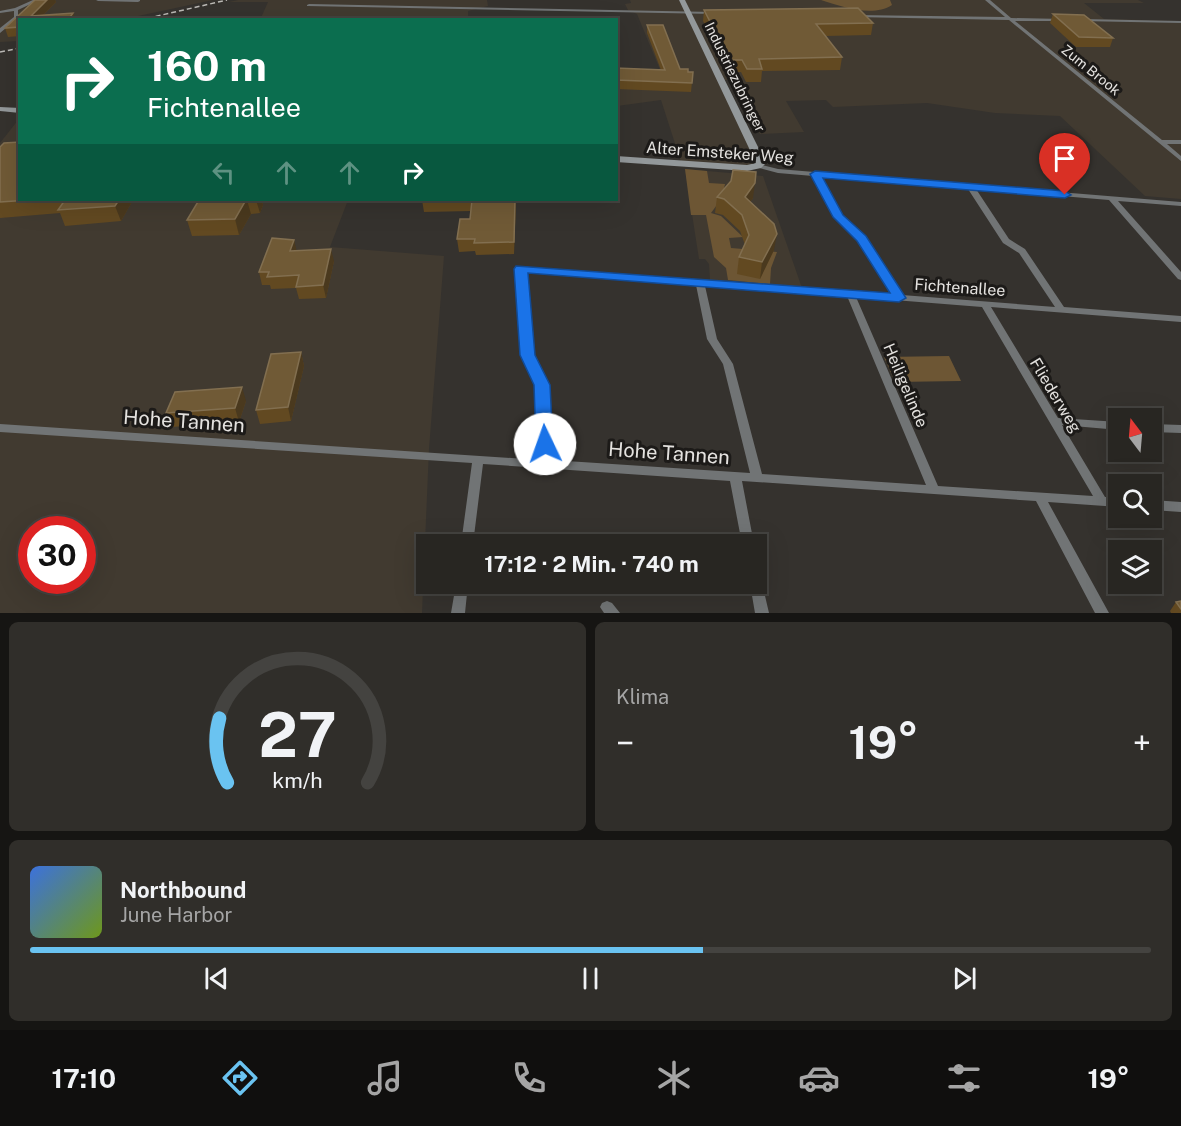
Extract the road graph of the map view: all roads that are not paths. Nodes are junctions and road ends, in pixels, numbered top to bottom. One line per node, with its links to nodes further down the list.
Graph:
1 (37, 0): 7 (street)
2 (98, 0): 5 (street)
3 (682, 0): 9 (street, Industriezubringer)
4 (987, 0): 12 (street, Zum Brook)
5 (138, 1)
6 (309, 5): 9 (street)
7 (16, 9): 8 (street); 14 (street)
8 (0, 12)
9 (688, 12): 10 (street); 21 (street, Industriezubringer)
10 (717, 13)
11 (842, 15): 12 (street)
12 (1010, 19): 13 (street); 17 (street, Zum Brook)
13 (1181, 22)
14 (0, 31)
15 (0, 109): 16 (street)
16 (18, 111)
17 (1160, 142): 18 (street); 20 (street, Zum Brook)
18 (1181, 142)
19 (618, 159): 21 (street, Alter Emsteker Weg)
20 (1181, 159)
21 (758, 166): 22 (street, Alter Emsteker Weg)
22 (815, 174): 23 (street, Alter Emsteker Weg); 29 (street)
23 (971, 187): 24 (street, Alter Emsteker Weg); 31 (street)
24 (1112, 199): 25 (street, Alter Emsteker Weg); 26 (street)
25 (1181, 204)
26 (1181, 277)
27 (700, 282): 28 (street, Fichtenallee); 39 (street, Fichtenallee); 41 (street)
28 (850, 294): 29 (street, Fichtenallee); 42 (street, Heiligelinde)
29 (899, 298): 30 (street, Fichtenallee)
30 (985, 304): 31 (street, Fichtenallee); 33 (street, Fliederweg)
31 (1062, 310): 32 (street, Fichtenallee)
32 (1181, 319)
33 (1055, 421): 34 (street); 44 (street, Fliederweg)
34 (1108, 425)
35 (0, 428): 38 (street, Hohe Tannen)
36 (1162, 428): 37 (street)
37 (1181, 429)
38 (478, 460): 39 (street, Hohe Tannen); 48 (street)
39 (546, 464): 40 (street, Hohe Tannen)
40 (735, 477): 41 (street, Hohe Tannen); 49 (street)
41 (757, 478): 42 (street, Hohe Tannen)
42 (934, 489): 43 (street, Hohe Tannen)
43 (1039, 496): 44 (street, Hohe Tannen); 54 (street)
44 (1102, 501): 45 (street, Hohe Tannen)
45 (1108, 501)
46 (1162, 506): 47 (street)
47 (1181, 507)
48 (468, 534)
49 (746, 534)
50 (461, 594): 52 (street)
51 (758, 594): 53 (street)
52 (458, 613)
53 (762, 613)
54 (1102, 613)

